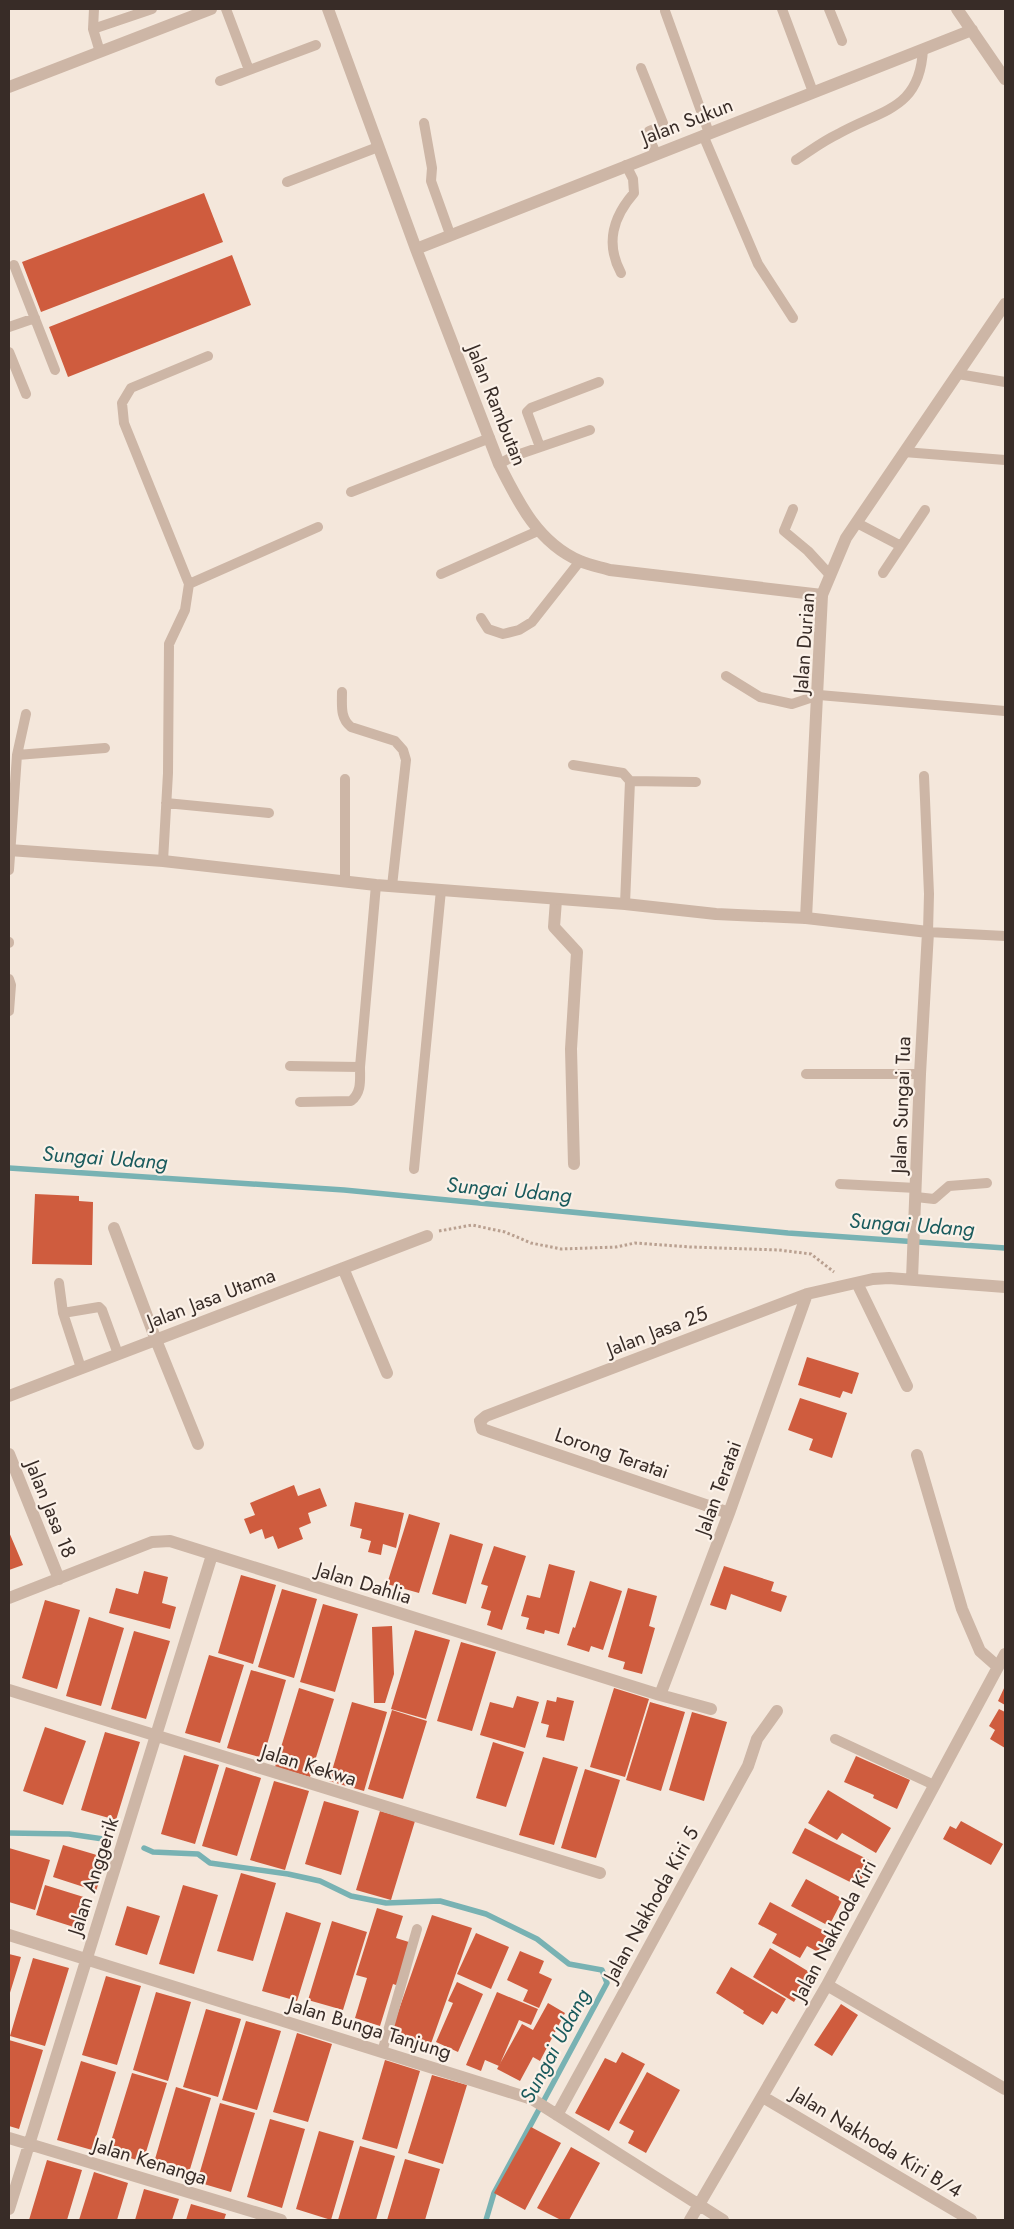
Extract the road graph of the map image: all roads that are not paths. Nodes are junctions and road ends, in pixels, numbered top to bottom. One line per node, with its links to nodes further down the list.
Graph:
1 (94, 9): 10 (lane)
2 (152, 9): 10 (lane)
3 (211, 9): 15 (street)
4 (226, 9): 17 (lane)
5 (328, 9): 24 (street, Jalan Rambutan)
6 (782, 9): 21 (lane)
7 (829, 9): 12 (lane)
8 (957, 9): 11 (street)
9 (665, 11): 23 (lane)
10 (93, 29): 15 (lane)
11 (972, 30): 14 (street, Jalan Sukun); 18 (street)
12 (842, 41)
13 (316, 45): 17 (lane)
14 (923, 49): 21 (street, Jalan Sukun); 26 (lane)
15 (100, 52): 20 (street)
16 (641, 68): 25 (lane)
17 (249, 70): 19 (lane)
18 (1005, 79)
19 (220, 82)
20 (9, 87)
21 (814, 92): 23 (street, Jalan Sukun)
22 (424, 122): 29 (lane)
23 (706, 134): 25 (street, Jalan Sukun); 35 (lane)
24 (378, 148): 28 (lane); 30 (street, Jalan Rambutan)
25 (656, 154): 27 (street, Jalan Sukun)
26 (796, 160)
27 (626, 165): 29 (street, Jalan Sukun); 32 (lane)
28 (287, 182)
29 (450, 234): 30 (street, Jalan Sukun)
30 (416, 249): 45 (street, Jalan Rambutan)
31 (14, 265): 34 (lane)
32 (622, 273)
33 (1005, 304): 40 (street, Jalan Durian)
34 (35, 318): 36 (lane); 39 (lane)
35 (793, 318)
36 (9, 327)
37 (9, 352): 43 (lane)
38 (208, 356): 61 (lane)
39 (55, 370)
40 (958, 374): 42 (lane); 47 (street, Jalan Durian)
41 (600, 382): 46 (lane)
42 (1005, 382)
43 (26, 394)
44 (590, 430): 46 (lane)
45 (490, 438): 49 (street, Jalan Rambutan); 50 (lane)
46 (540, 447): 49 (lane)
47 (904, 452): 48 (lane); 53 (street, Jalan Durian)
48 (1005, 460)
49 (500, 464): 55 (street, Jalan Rambutan)
50 (351, 492)
51 (793, 509): 60 (lane)
52 (925, 510): 56 (lane)
53 (857, 523): 56 (lane); 60 (street, Jalan Durian)
54 (318, 527): 61 (lane)
55 (538, 530): 57 (street, Jalan Rambutan); 59 (lane)
56 (901, 546): 58 (lane)
57 (580, 561): 62 (street, Jalan Rambutan); 63 (lane)
58 (883, 573)
59 (441, 574)
60 (830, 575): 62 (street, Jalan Durian)
61 (189, 584): 76 (lane)
62 (822, 595): 66 (street, Jalan Durian)
63 (481, 618)
64 (726, 676): 66 (lane)
65 (342, 692): 83 (lane)
66 (819, 695): 67 (lane); 87 (street, Jalan Durian)
67 (1005, 711)
68 (26, 714): 70 (lane)
69 (105, 748): 70 (lane)
70 (17, 755): 78 (lane)
71 (573, 765): 74 (lane)
72 (924, 776): 88 (lane)
73 (345, 779): 81 (lane)
74 (630, 781): 75 (lane); 86 (lane)
75 (696, 782)
76 (166, 803): 77 (lane); 79 (lane)
77 (269, 813)
78 (10, 850): 79 (street); 80 (lane)
79 (163, 861): 81 (street)
80 (9, 870)
81 (345, 881): 82 (street)
82 (376, 885): 83 (street); 93 (lane)
83 (392, 886): 84 (street)
84 (442, 890): 85 (street); 98 (lane)
85 (556, 900): 86 (street); 97 (street)
86 (625, 904): 87 (street)
87 (806, 918): 88 (street)
88 (928, 932): 89 (lane); 95 (street, Jalan Sungai Tua)
89 (1005, 936)
90 (9, 979): 91 (lane)
91 (9, 1011)
92 (290, 1066): 93 (lane)
93 (360, 1067): 96 (lane)
94 (806, 1074): 95 (lane)
95 (920, 1074): 101 (street, Jalan Sungai Tua)
96 (300, 1102)
97 (574, 1164)
98 (414, 1169)
99 (987, 1183): 101 (lane)
100 (840, 1184): 101 (lane)
101 (916, 1193): 105 (street, Jalan Sungai Tua)
102 (114, 1228): 111 (street)
103 (427, 1236): 104 (street, Jalan Jasa Utama)
104 (343, 1268): 111 (street, Jalan Jasa Utama); 114 (street)
105 (912, 1279): 107 (street, Jalan Jasa 25); 108 (street, Jalan Jasa 25)
106 (59, 1283): 110 (lane)
107 (858, 1283): 109 (street, Jalan Jasa 25); 115 (street)
108 (1005, 1287)
109 (807, 1294): 117 (street, Jalan Jasa 25); 121 (street, Jalan Teratai)
110 (63, 1313): 112 (lane); 113 (lane)
111 (156, 1340): 112 (street, Jalan Jasa Utama); 118 (street)
112 (118, 1354): 113 (street, Jalan Jasa Utama)
113 (81, 1368): 116 (street, Jalan Jasa Utama)
114 (387, 1373)
115 (907, 1386)
116 (9, 1396)
117 (482, 1429): 121 (street, Lorong Teratai)
118 (198, 1444)
119 (9, 1454): 123 (street, Jalan Jasa 18)
120 (917, 1455): 126 (street)
121 (729, 1513): 128 (street, Jalan Teratai)
122 (212, 1555): 123 (street, Jalan Dahlia); 128 (street, Jalan Dahlia); 131 (street, Jalan Anggerik)
123 (59, 1579): 124 (street, Jalan Dahlia)
124 (9, 1598)
125 (1005, 1654): 126 (street, Jalan Nakhoda Kiri)
126 (998, 1666): 133 (street, Jalan Nakhoda Kiri)
127 (9, 1690): 131 (street, Jalan Kekwa)
128 (660, 1695): 129 (street, Jalan Dahlia)
129 (711, 1709)
130 (777, 1710): 142 (street, Jalan Nakhoda Kiri 5)
131 (156, 1737): 134 (street, Jalan Kekwa); 137 (street, Jalan Anggerik)
132 (835, 1739): 133 (lane)
133 (934, 1785): 138 (street, Jalan Nakhoda Kiri)
134 (600, 1873)
135 (417, 1929): 139 (lane)
136 (9, 1935): 137 (street, Jalan Bunga Tanjung)
137 (86, 1960): 139 (street, Jalan Bunga Tanjung); 144 (street, Jalan Anggerik)
138 (827, 1985): 140 (street); 141 (street, Jalan Nakhoda Kiri)
139 (382, 2052): 142 (street, Jalan Bunga Tanjung)
140 (1005, 2089)
141 (763, 2097): 145 (street, Jalan Nakhoda Kiri); 150 (street, Jalan Nakhoda Kiri B/4)
142 (553, 2112): 145 (street, Jalan Bunga Tanjung)
143 (9, 2138): 144 (street, Jalan Kenanga)
144 (29, 2144): 146 (street, Jalan Anggerik); 147 (street, Jalan Kenanga)
145 (698, 2206): 148 (street, Jalan Nakhoda Kiri); 149 (street, Jalan Bunga Tanjung)
146 (9, 2209)
147 (281, 2220)
148 (690, 2220)
149 (723, 2220)
150 (972, 2220)

